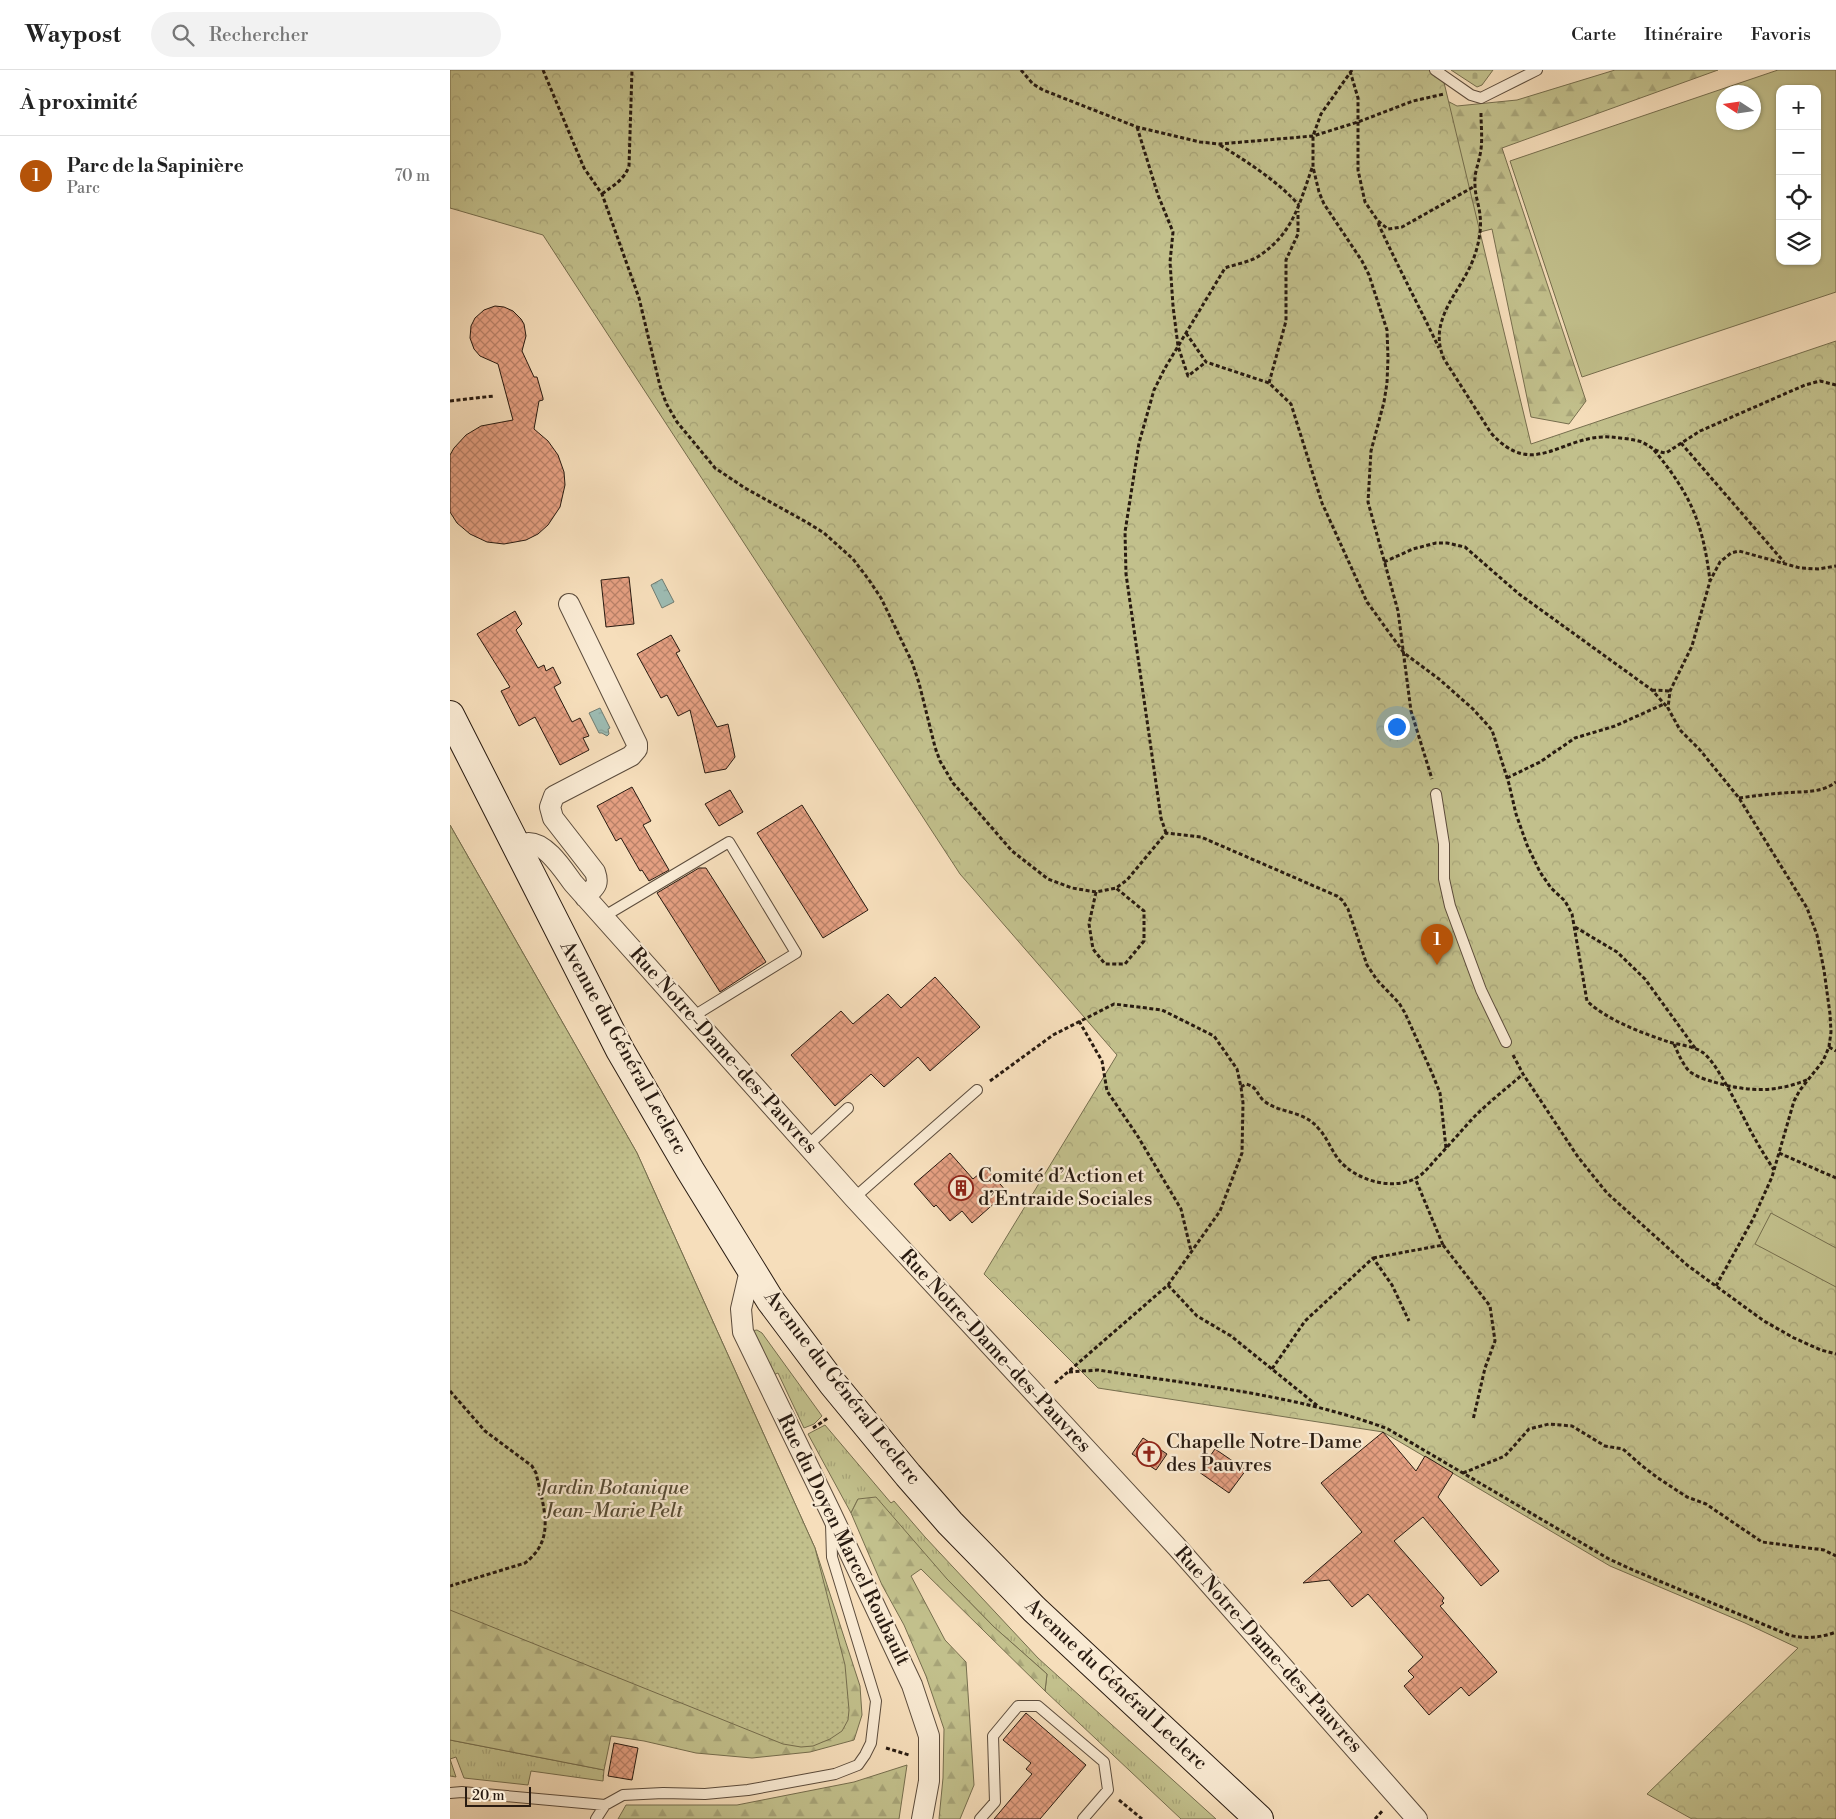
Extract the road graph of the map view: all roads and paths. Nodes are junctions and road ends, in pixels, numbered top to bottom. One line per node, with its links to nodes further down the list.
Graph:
1 (543, 70): 16 (path)
2 (632, 70): 16 (path)
3 (1021, 70): 11 (path)
4 (1435, 70): 8 (lane)
5 (1536, 70): 7 (lane)
6 (1351, 71): 10 (path); 12 (path)
7 (1526, 72): 9 (lane)
8 (1462, 90): 9 (lane); 10 (path)
9 (1481, 98): 15 (path)
10 (1358, 122): 12 (path); 18 (path)
11 (1137, 127): 13 (path); 20 (path)
12 (1313, 136): 13 (path); 14 (path)
13 (1219, 144): 17 (path)
14 (1313, 167): 17 (path); 29 (path)
15 (1475, 186): 18 (path); 21 (path)
16 (602, 194): 51 (path)
17 (1299, 207): 19 (path); 23 (path)
18 (1378, 221): 21 (path)
19 (1186, 333): 20 (path); 22 (path)
20 (1178, 346): 22 (path); 46 (path)
21 (1440, 350): 28 (path)
22 (1206, 362): 23 (path)
23 (1269, 383): 34 (path)
24 (1836, 385): 27 (path)
25 (494, 396): 26 (path)
26 (450, 401)
27 (1681, 443): 28 (path); 30 (path)
28 (1653, 450): 32 (path)
29 (1384, 562): 34 (path); 35 (path)
30 (1785, 563): 31 (path); 32 (path)
31 (1836, 566)
32 (1710, 581): 36 (path)
33 (569, 604): 50 (street)
34 (1404, 653): 41 (path); 44 (path)
35 (1652, 690): 36 (path); 37 (path)
36 (1670, 691): 38 (path)
37 (1664, 704): 38 (path); 41 (path)
38 (1668, 708): 45 (path)
39 (450, 715): 42 (main road, Avenue du Général Leclerc)
40 (450, 751): 42 (main road)
41 (1507, 778): 53 (path)
42 (485, 781): 47 (main road, Avenue du Général Leclerc)
43 (1836, 782): 45 (path)
44 (1436, 794): 56 (lane)
45 (1740, 798): 58 (path)
46 (1166, 833): 49 (path); 68 (path)
47 (517, 847): 48 (main road, Avenue du Général Leclerc); 50 (street, Rue Notre-Dame-des-Pauvres)
48 (529, 873): 50 (street); 77 (main road, Avenue du Général Leclerc)
49 (1116, 888): 51 (path); 51 (path)
50 (579, 890): 52 (street, Rue Notre-Dame-des-Pauvres)
51 (1096, 892)
52 (603, 917): 54 (street, Rue Notre-Dame-des-Pauvres); 54 (lane)
53 (1574, 926): 57 (path); 59 (path)
54 (692, 1017): 67 (street, Rue Notre-Dame-des-Pauvres)
55 (1079, 1022): 64 (path); 65 (path); 75 (path)
56 (1506, 1042): 61 (path)
57 (1674, 1043): 59 (path); 63 (path)
58 (1829, 1046): 60 (path); 62 (path)
59 (1695, 1048): 63 (path)
60 (1836, 1051)
61 (1523, 1074): 68 (path); 79 (path)
62 (1810, 1078): 63 (path); 69 (path)
63 (1726, 1085): 70 (path)
64 (1241, 1087): 71 (path); 75 (path)
65 (977, 1090): 73 (lane)
66 (848, 1108): 67 (lane)
67 (807, 1146): 73 (street, Rue Notre-Dame-des-Pauvres)
68 (1446, 1148): 71 (path)
69 (1779, 1153): 70 (path); 72 (path)
70 (1774, 1170): 79 (path)
71 (1415, 1178): 74 (path)
72 (1836, 1178)
73 (854, 1198): 106 (street, Rue Notre-Dame-des-Pauvres)
74 (1443, 1245): 76 (path); 86 (path)
75 (1192, 1252): 78 (path)
76 (1373, 1258): 80 (path); 82 (path)
77 (751, 1266): 89 (street, Rue du Doyen Marcel Roubault); 104 (main road, Avenue du Général Leclerc)
78 (1168, 1285): 82 (path); 84 (path)
79 (1716, 1286): 81 (path)
80 (1409, 1321)
81 (1836, 1354)
82 (1272, 1369): 84 (path)
83 (450, 1392): 91 (path)
84 (1320, 1407): 88 (path)
85 (829, 1417): 87 (path)
86 (1473, 1420)
87 (816, 1426)
88 (1462, 1473): 90 (path); 92 (path)
89 (830, 1510): 93 (lane); 100 (street, Rue du Doyen Marcel Roubault)
90 (1836, 1556)
91 (450, 1586)
92 (1836, 1632)
93 (871, 1743): 94 (path); 96 (lane)
94 (908, 1755)
95 (450, 1793): 96 (lane)
96 (605, 1805): 99 (lane)
97 (1128, 1807): 103 (path)
98 (1383, 1810): 105 (path)
99 (596, 1819)
100 (922, 1819)
101 (980, 1819): 102 (lane)
102 (1083, 1819)
103 (1142, 1819)
104 (1259, 1819)
105 (1375, 1819)
106 (1417, 1819)

